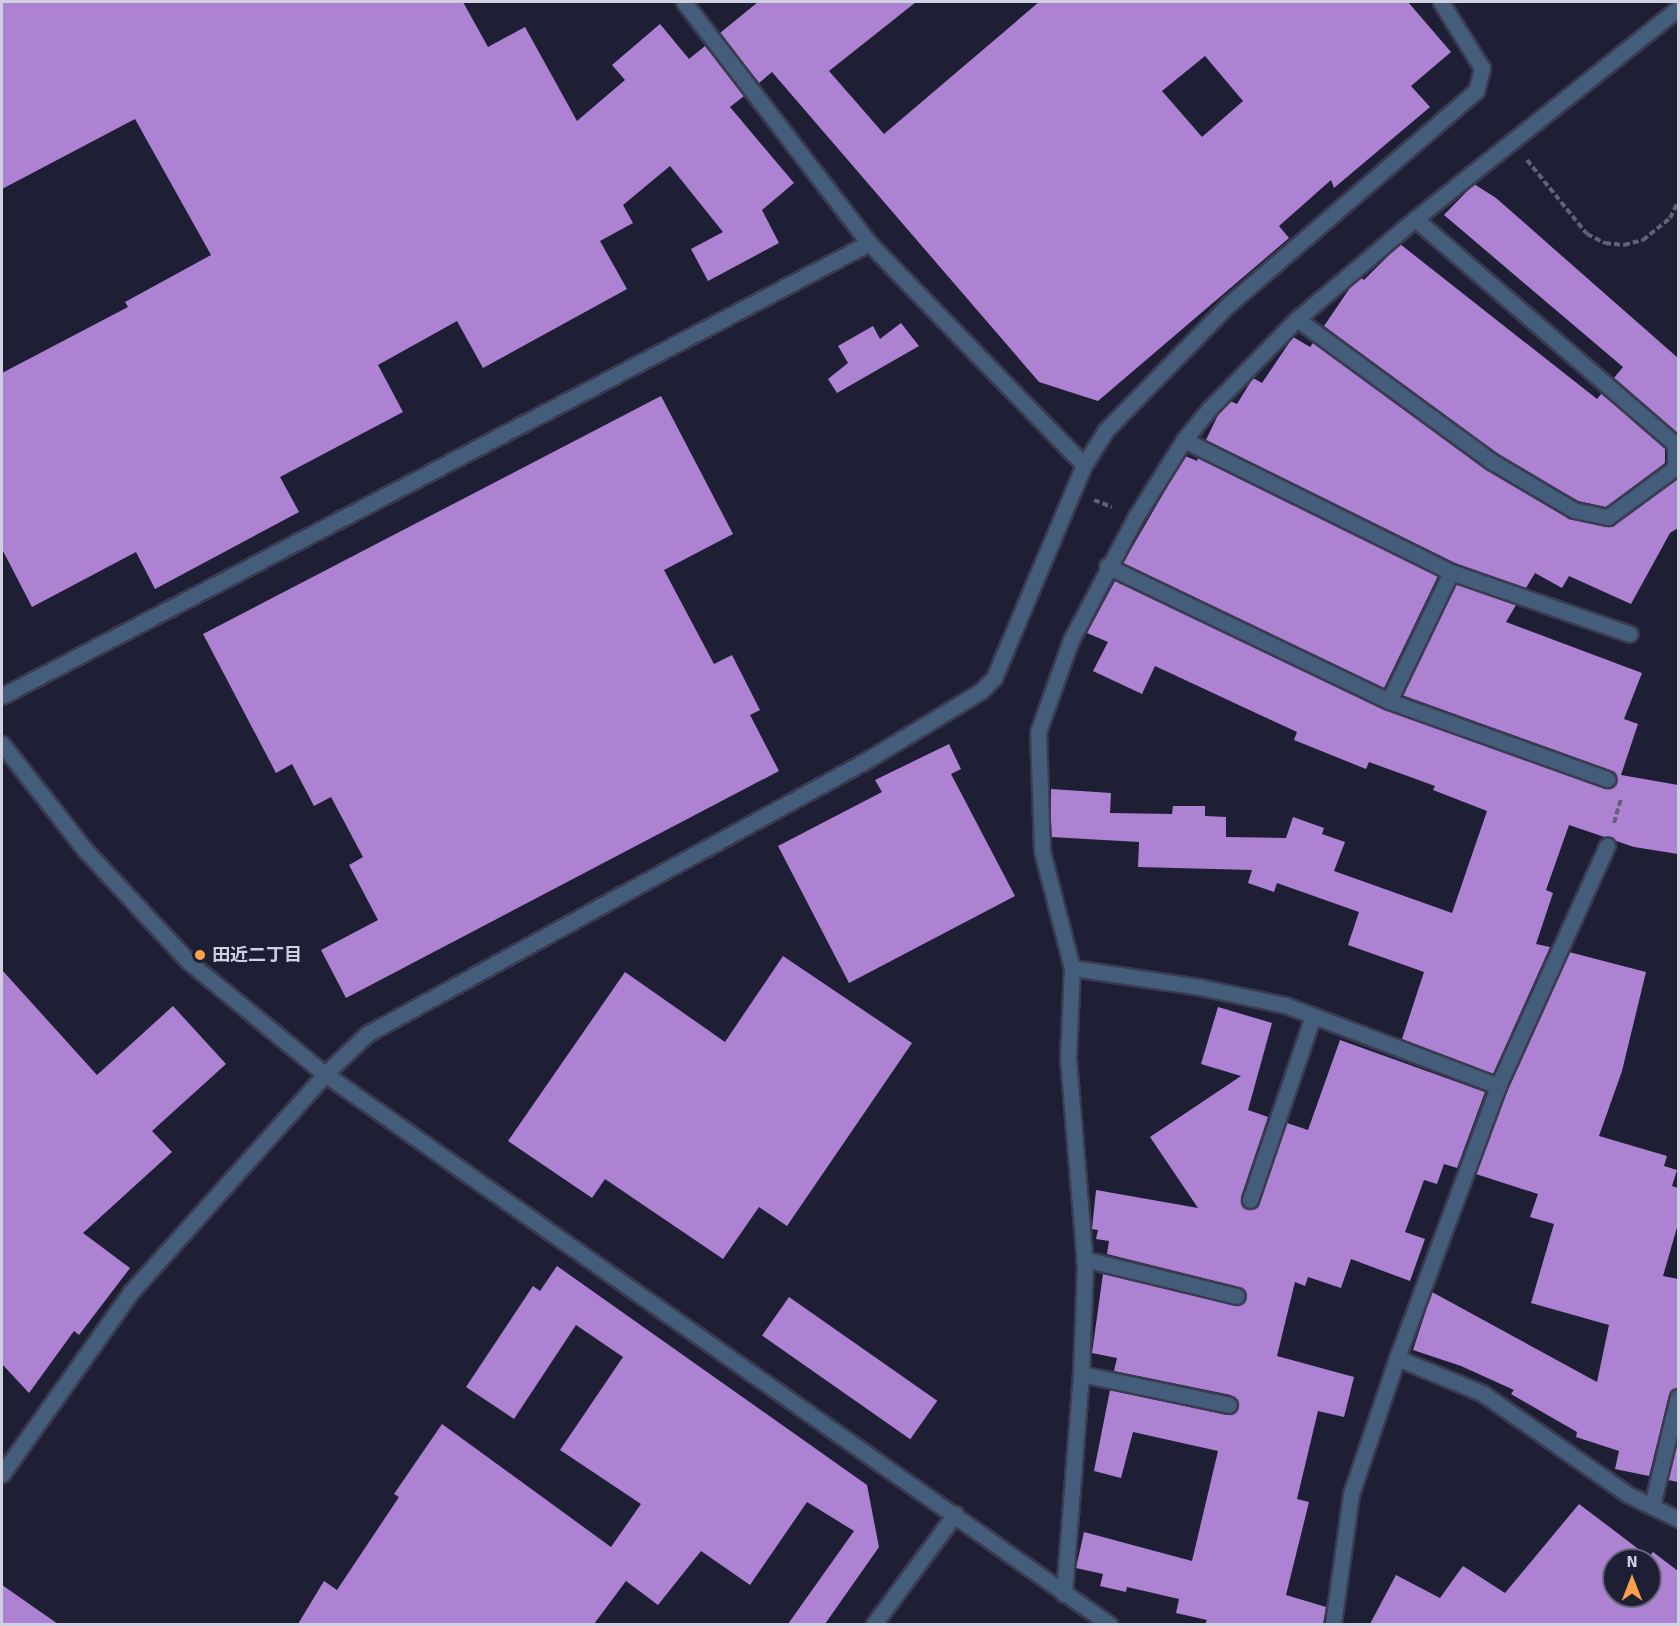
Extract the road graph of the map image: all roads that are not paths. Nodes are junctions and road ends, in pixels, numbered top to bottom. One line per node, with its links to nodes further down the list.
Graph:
1 (684, 2): 5 (street)
2 (1441, 2): 8 (street)
3 (1678, 8): 4 (street)
4 (1415, 219): 6 (street); 6 (street)
5 (868, 243): 8 (street); 12 (street)
6 (1297, 319): 7 (street)
7 (1184, 440): 9 (street); 10 (street)
8 (1084, 465): 19 (street)
9 (1107, 566): 13 (street); 17 (street)
10 (1451, 572): 11 (street); 13 (street)
11 (1629, 634)
12 (2, 696)
13 (1389, 701): 15 (street)
14 (2, 744): 19 (street)
15 (1607, 779)
16 (1607, 846): 20 (street)
17 (1072, 968): 18 (street); 22 (street)
18 (1313, 1016): 20 (street); 21 (street)
19 (325, 1074): 28 (street); 30 (street)
20 (1498, 1086): 24 (street)
21 (1250, 1200)
22 (1084, 1259): 23 (street); 25 (street)
23 (1237, 1296)
24 (1397, 1358): 29 (street); 35 (street)
25 (1082, 1374): 27 (street); 32 (street)
26 (1678, 1397): 29 (street)
27 (1228, 1405)
28 (2, 1474)
29 (1652, 1506): 31 (street)
30 (956, 1514): 32 (street); 33 (street)
31 (1678, 1519)
32 (1064, 1594): 34 (street)
33 (874, 1624)
34 (1108, 1624)
35 (1333, 1624)

